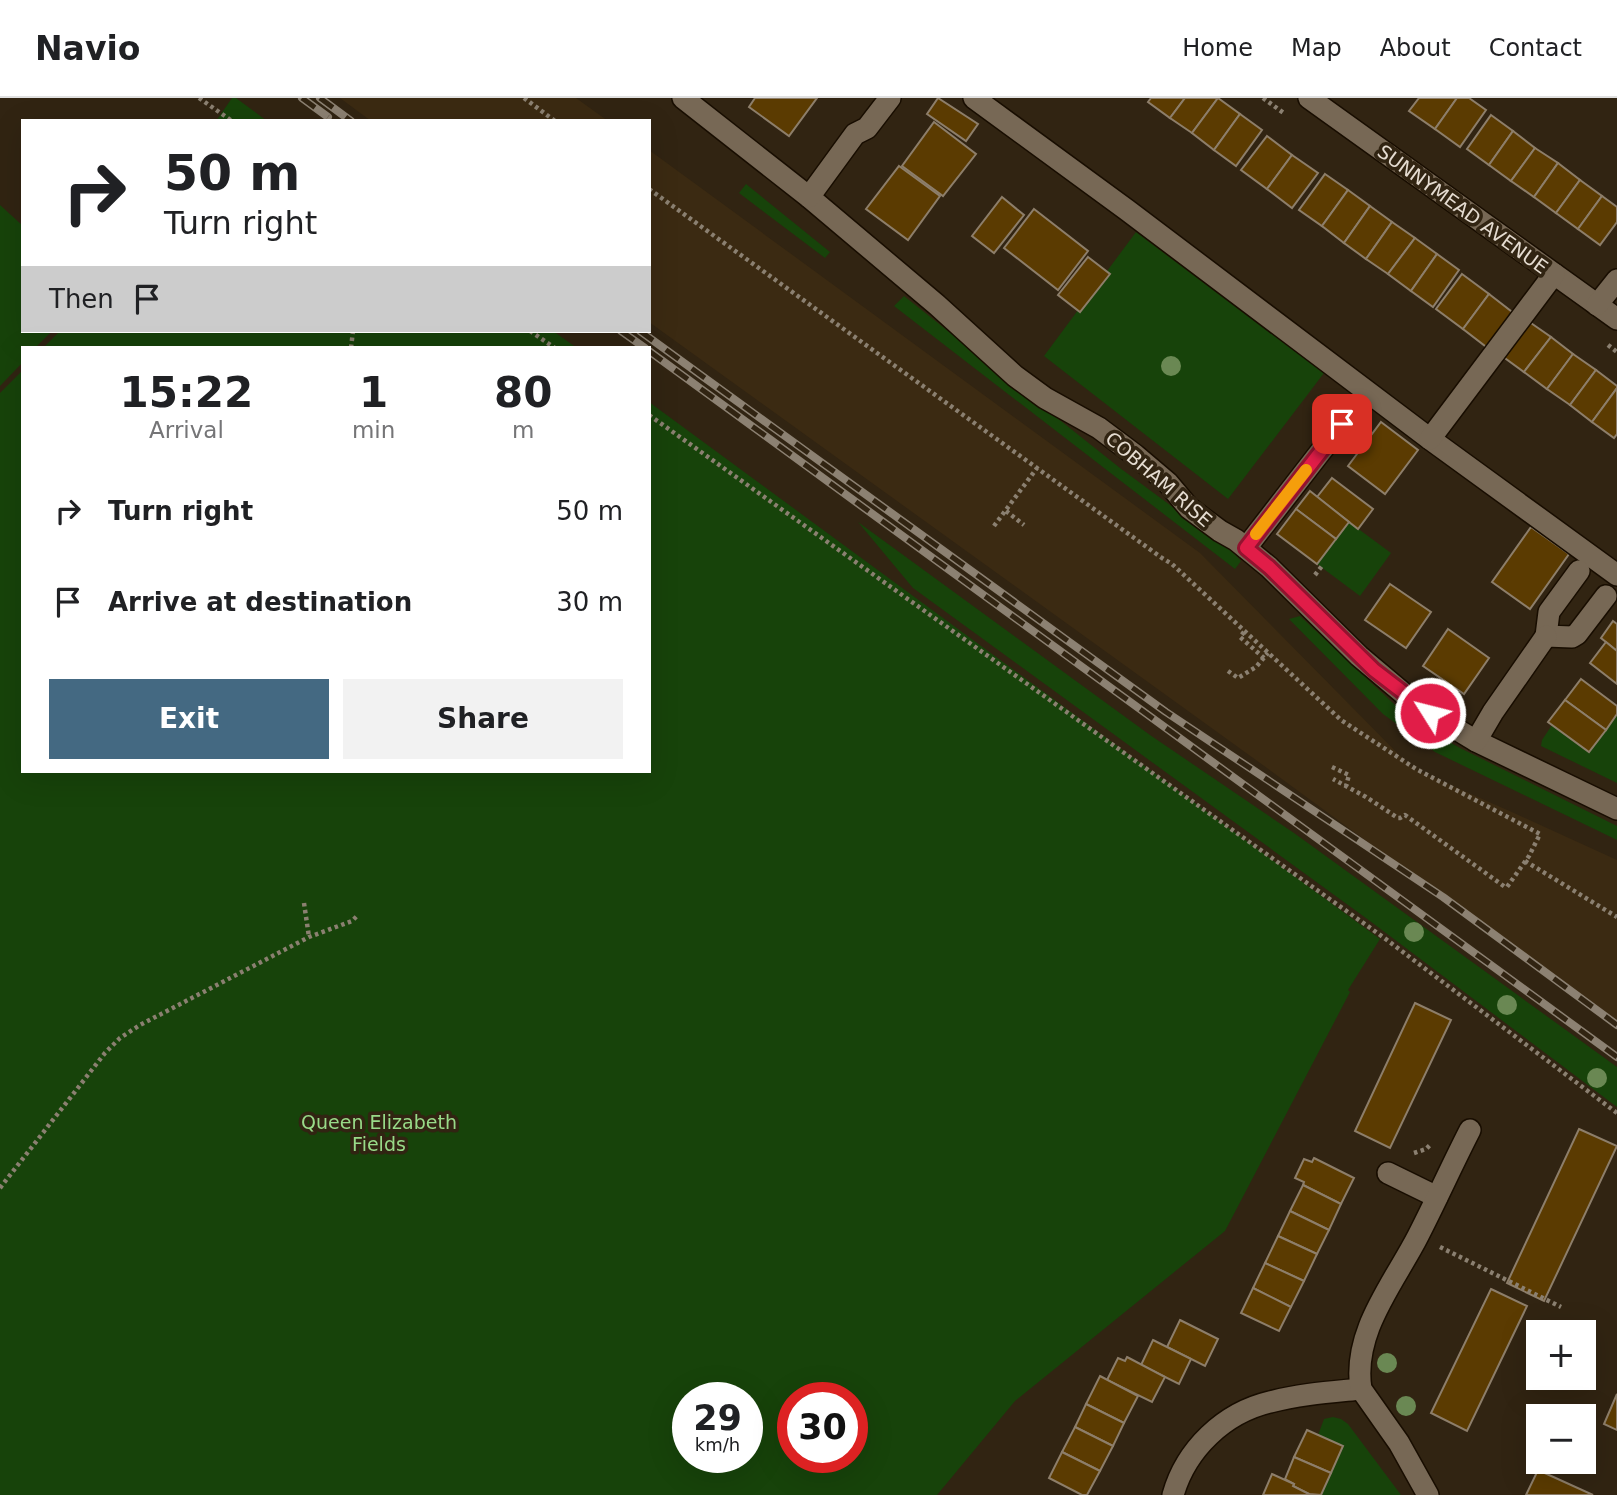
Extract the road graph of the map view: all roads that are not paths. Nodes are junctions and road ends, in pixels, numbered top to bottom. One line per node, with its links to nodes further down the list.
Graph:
1 (683, 98): 5 (street, COBHAM RISE)
2 (890, 98): 5 (street)
3 (974, 98): 11 (street)
4 (1309, 98): 6 (street, SUNNYMEAD AVENUE)
5 (809, 197): 12 (street, COBHAM RISE)
6 (1553, 274): 8 (street, SUNNYMEAD AVENUE); 11 (street)
7 (1617, 280): 8 (street)
8 (1597, 305): 9 (street, SUNNYMEAD AVENUE)
9 (1617, 319)
10 (1342, 424): 12 (street)
11 (1430, 439): 14 (street)
12 (1246, 548): 17 (street, COBHAM RISE)
13 (1578, 572): 16 (street)
14 (1617, 575)
15 (1606, 596): 16 (street)
16 (1546, 636): 17 (street)
17 (1476, 741): 18 (street, COBHAM RISE)
18 (1617, 809)
19 (1470, 1130): 21 (street)
20 (1388, 1172): 21 (street)
21 (1437, 1197): 22 (street)
22 (1362, 1389): 23 (street); 24 (street)
23 (1173, 1495)
24 (1428, 1495)

